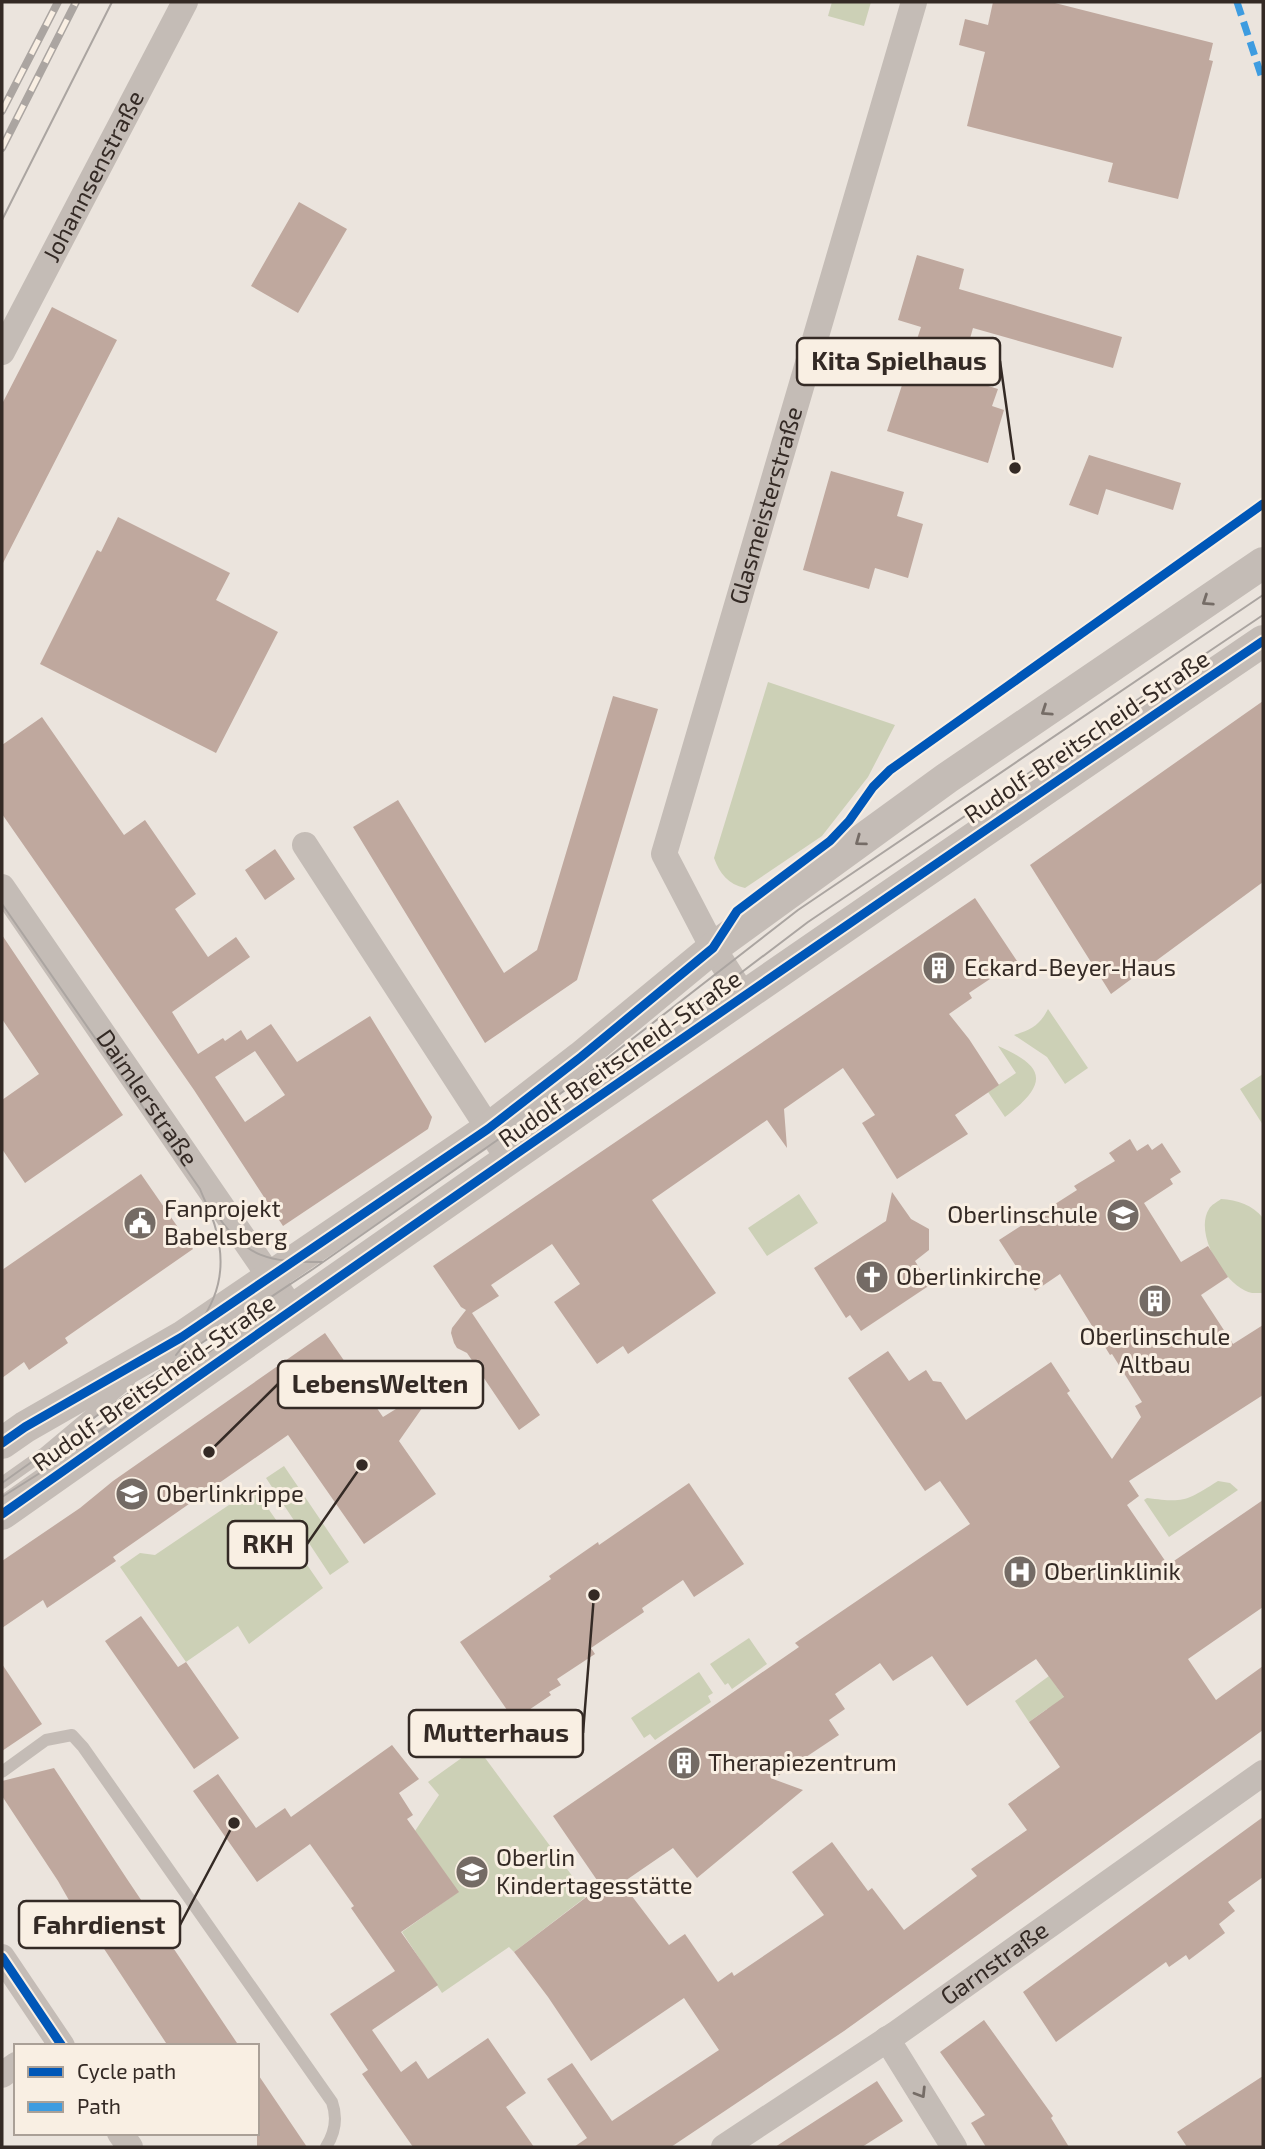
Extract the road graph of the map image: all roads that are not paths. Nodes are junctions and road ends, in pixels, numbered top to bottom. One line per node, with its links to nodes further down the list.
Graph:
1 (185, 2): 3 (street, Johannsenstraße)
2 (914, 2): 8 (street, Glasmeisterstraße)
3 (2, 352)
4 (1263, 563): 8 (street, Rudolf-Breitscheid-Straße, one-way to 8)
5 (1263, 641): 9 (street, Rudolf-Breitscheid-Straße)
6 (305, 845): 10 (street, Rudolf-Breitscheid-Straße)
7 (2, 887): 12 (street, Daimlerstraße)
8 (713, 948): 9 (street, Glasmeisterstraße); 10 (street, Rudolf-Breitscheid-Straße)
9 (743, 995): 11 (street, Rudolf-Breitscheid-Straße)
10 (488, 1129): 11 (street, Rudolf-Breitscheid-Straße); 12 (street, Rudolf-Breitscheid-Straße)
11 (509, 1160): 13 (street, Rudolf-Breitscheid-Straße)
12 (270, 1278): 13 (street, Daimlerstraße); 14 (street, Rudolf-Breitscheid-Straße)
13 (292, 1309): 17 (street, Rudolf-Breitscheid-Straße)
14 (183, 1337): 15 (street, Rudolf-Breitscheid-Straße); 16 (lane, Rudolf-Breitscheid-Straße)
15 (2, 1443)
16 (2, 1483)
17 (2, 1514)
18 (2, 1772): 23 (lane)
19 (1263, 1773): 21 (street, Garnstraße)
20 (2, 1957): 22 (street)
21 (887, 2039): 24 (street, Garnstraße); 25 (street, one-way to 25)
22 (53, 2042)
23 (326, 2147)
24 (724, 2147)
25 (954, 2147)

